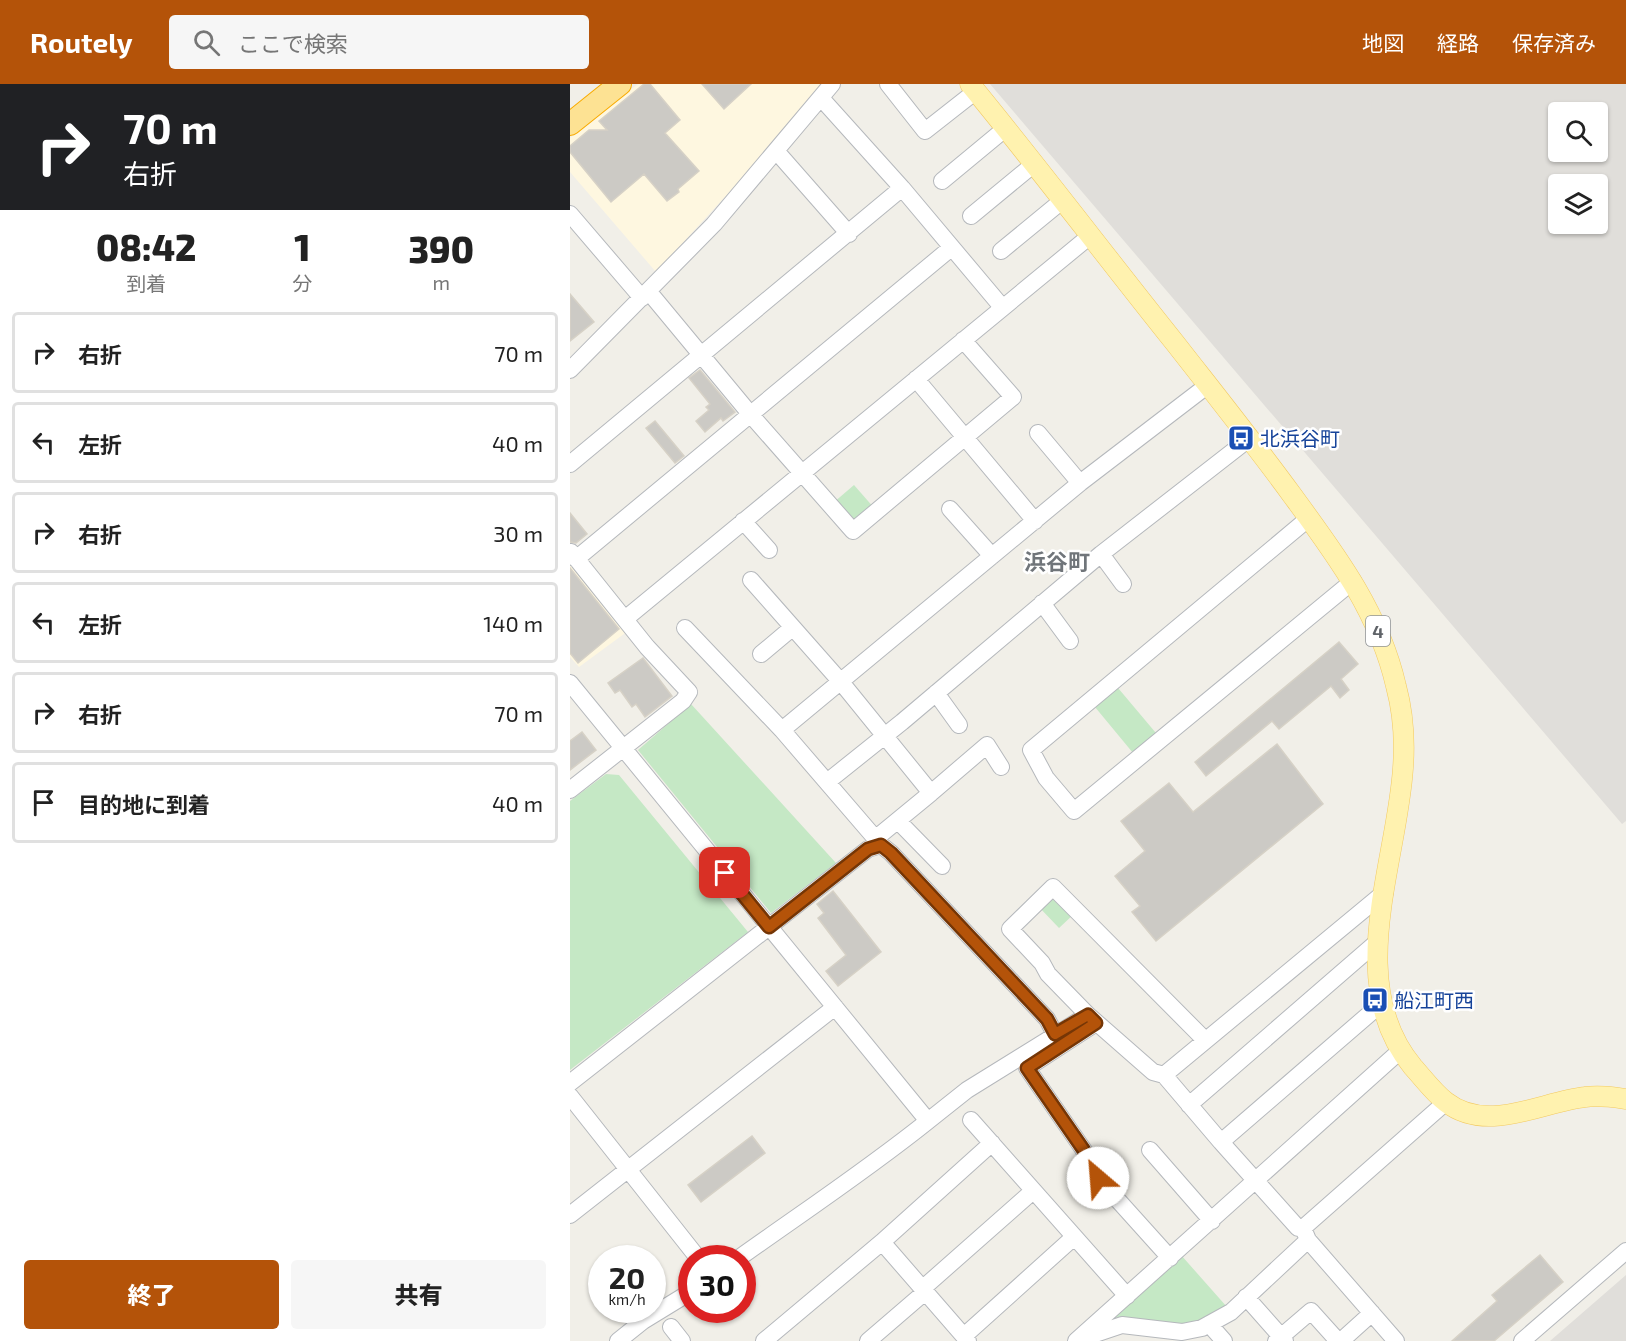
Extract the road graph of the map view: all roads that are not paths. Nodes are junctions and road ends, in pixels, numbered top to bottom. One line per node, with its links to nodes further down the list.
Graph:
1 (620, 84): 6 (highway)
2 (832, 84): 5 (street)
3 (888, 84): 4 (street)
4 (973, 88): 7 (main road, 4)
5 (821, 98): 8 (street); 11 (street)
6 (570, 124)
7 (1006, 128): 9 (main road, 4); 10 (street)
8 (777, 152): 15 (street); 19 (street)
9 (1034, 164): 12 (main road, 4); 14 (street)
10 (942, 181)
11 (902, 189): 15 (street); 17 (street)
12 (1063, 200): 16 (main road, 4); 18 (street)
13 (570, 214): 19 (street)
14 (970, 216)
15 (849, 234): 22 (street)
16 (1090, 236): 20 (street); 25 (main road, 4)
17 (951, 248): 20 (street); 26 (street)
18 (1001, 251)
19 (645, 295): 22 (street); 23 (street)
20 (1002, 307): 21 (street)
21 (963, 340): 24 (street); 28 (street)
22 (702, 356): 26 (street); 30 (street)
23 (570, 370)
24 (916, 379): 28 (street); 31 (street)
25 (1208, 385): 29 (main road, 4); 32 (street)
26 (751, 415): 31 (street); 39 (street)
27 (1038, 433): 32 (street)
28 (965, 436): 31 (street); 35 (street)
29 (1250, 438): 34 (main road, 4); 38 (street)
30 (570, 464)
31 (802, 473): 36 (street)
32 (1080, 483): 35 (street)
33 (950, 509): 40 (street)
34 (1309, 518): 42 (main road, 4); 42 (street)
35 (1035, 520): 40 (street)
36 (743, 521): 37 (street); 45 (street)
37 (769, 550)
38 (1101, 554): 43 (street); 44 (street)
39 (573, 555): 45 (street)
40 (992, 556): 50 (street)
41 (751, 580): 47 (street)
42 (1353, 580): 64 (main road, 4)
43 (1123, 584)
44 (1042, 603): 48 (street); 52 (street)
45 (625, 619): 56 (street)
46 (685, 628): 54 (street)
47 (792, 628): 49 (street); 50 (street)
48 (1070, 641)
49 (761, 654)
50 (841, 682): 54 (street); 55 (street)
51 (570, 683): 56 (street)
52 (936, 693): 53 (street); 55 (street)
53 (959, 725)
54 (782, 730): 58 (street)
55 (885, 736): 58 (street); 60 (street)
56 (623, 748): 59 (street); 65 (street)
57 (1001, 767): 60 (street)
58 (827, 782): 62 (street)
59 (570, 790)
60 (931, 793): 61 (street)
61 (898, 821): 62 (street); 63 (street)
62 (878, 842): 65 (street); 70 (street)
63 (942, 866)
64 (1385, 892): 66 (main road, 4); 71 (street)
65 (769, 927): 68 (street); 74 (street)
66 (1377, 942): 67 (main road, 4); 78 (street)
67 (1382, 1003): 72 (main road, 4); 81 (street)
68 (835, 1007): 80 (street); 84 (street)
69 (1092, 1019): 70 (street); 71 (street); 73 (street); 95 (street)
70 (1055, 1034): 80 (street)
71 (1205, 1040): 73 (street)
72 (1401, 1050): 77 (main road, 4); 85 (street)
73 (1164, 1075): 78 (street)
74 (570, 1083)
75 (570, 1096): 84 (street)
76 (1626, 1099): 77 (main road, 4)
77 (1446, 1102): 89 (street)
78 (1190, 1105): 81 (street)
79 (971, 1120): 82 (street)
80 (927, 1121): 93 (street)
81 (1221, 1142): 85 (street)
82 (992, 1143): 86 (street); 91 (street)
83 (1150, 1150): 88 (street)
84 (629, 1170): 87 (street); 92 (street)
85 (1256, 1181): 88 (street); 89 (street)
86 (1033, 1191): 90 (street); 96 (street)
87 (570, 1215)
88 (1212, 1221): 95 (street)
89 (1305, 1234): 98 (street); 100 (street)
90 (1074, 1237): 97 (street); 104 (street)
91 (882, 1242): 96 (street); 109 (street)
92 (688, 1245)
93 (756, 1246)
94 (1626, 1251): 114 (street)
95 (1170, 1258): 97 (street)
96 (924, 1290): 104 (street); 110 (street)
97 (1127, 1296): 111 (street)
98 (1246, 1297): 101 (street); 105 (street)
99 (678, 1300): 107 (street)
100 (1372, 1313): 106 (street); 113 (street)
101 (1209, 1324): 103 (street); 112 (street)
102 (671, 1327): 108 (street)
103 (1160, 1336): 111 (street)
104 (966, 1338)
105 (1281, 1340): 106 (street)
106 (1338, 1340)
107 (618, 1341)
108 (682, 1341)
109 (764, 1341)
110 (868, 1341)
111 (1076, 1341)
112 (1224, 1341)
113 (1396, 1341)
114 (1522, 1341)

